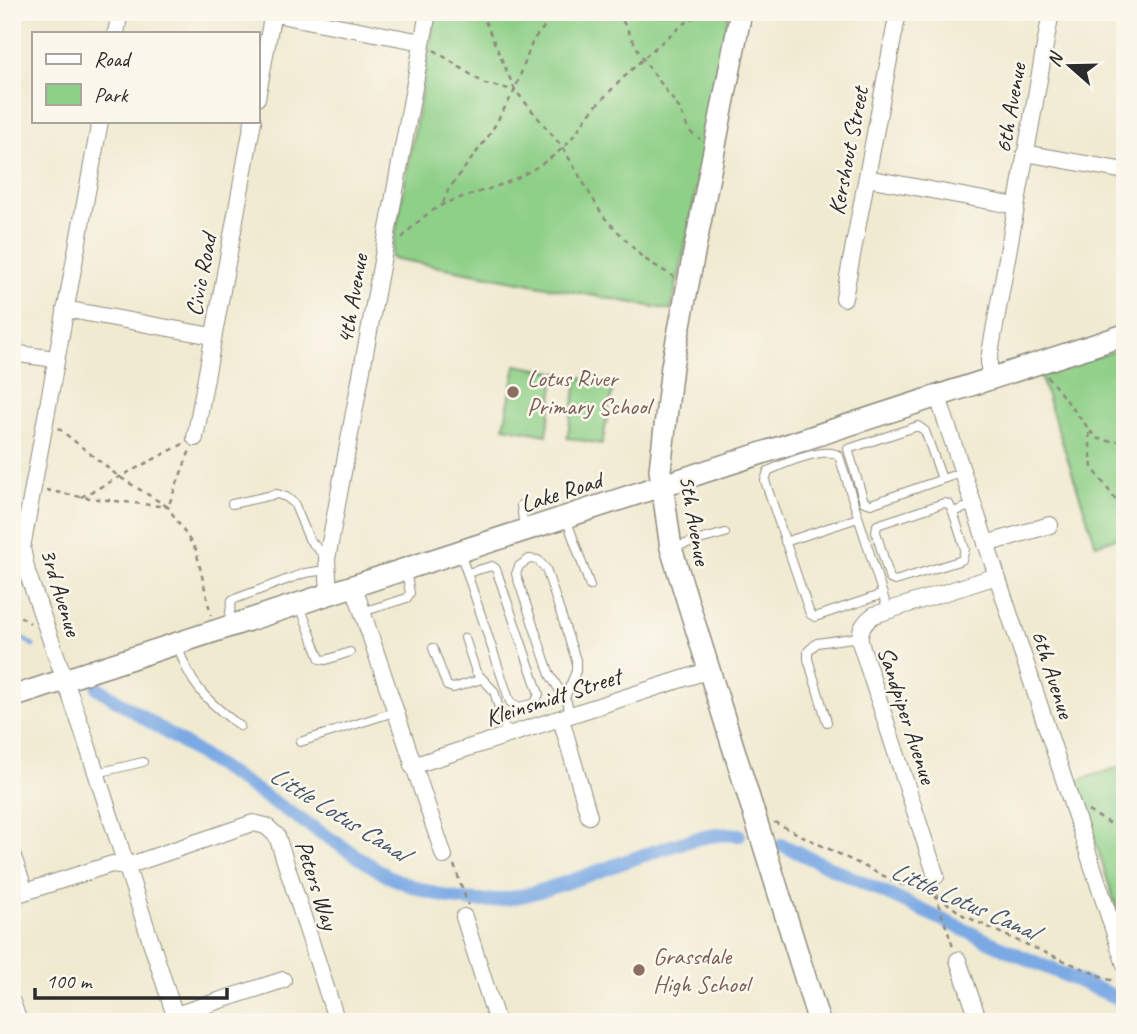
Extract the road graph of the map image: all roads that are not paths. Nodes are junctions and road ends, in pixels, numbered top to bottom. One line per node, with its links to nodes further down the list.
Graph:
1 (120, 12): 7 (street)
2 (428, 12): 8 (street, 4th Avenue)
3 (741, 12): 27 (street, 5th Avenue)
4 (898, 12): 14 (street, Kershout Street)
5 (1051, 12): 12 (street, 6th Avenue)
6 (270, 13): 8 (street); 9 (street)
7 (116, 32)
8 (422, 42): 41 (street, 4th Avenue)
9 (259, 85)
10 (100, 122): 17 (street, 3rd Avenue)
11 (253, 122): 19 (street, Civic Road)
12 (1025, 153): 13 (street); 15 (street, 6th Avenue)
13 (1125, 171)
14 (867, 178): 15 (street); 16 (street, Kershout Street)
15 (1016, 206): 22 (street, 6th Avenue)
16 (844, 298)
17 (65, 309): 19 (street); 21 (street, 3rd Avenue)
18 (1125, 335): 22 (street, Lake Road)
19 (212, 336): 24 (street, Civic Road)
20 (12, 353): 21 (street)
21 (55, 359): 60 (street, 3rd Avenue)
22 (989, 379): 23 (street, Lake Road)
23 (938, 397): 25 (street, 6th Avenue); 27 (street, Lake Road)
24 (195, 438)
25 (963, 472): 26 (lane); 30 (street, 6th Avenue)
26 (942, 480): 26 (lane)
27 (661, 488): 32 (street, Lake Road); 39 (street, 5th Avenue)
28 (232, 503): 41 (lane)
29 (521, 505): 35 (lane)
30 (974, 505): 31 (lane); 38 (street, 6th Avenue)
31 (953, 512): 31 (lane)
32 (566, 518): 35 (street, Lake Road); 45 (lane)
33 (858, 518): 37 (lane); 37 (lane); 48 (lane)
34 (1049, 524): 38 (street)
35 (524, 532): 40 (street, Lake Road)
36 (725, 533): 39 (lane)
37 (785, 542): 48 (lane)
38 (986, 544): 44 (street, 6th Avenue)
39 (671, 548): 58 (street, 5th Avenue)
40 (460, 552): 42 (street, Lake Road); 43 (lane)
41 (326, 565): 47 (street, 4th Avenue); 52 (lane)
42 (406, 570): 46 (street, Lake Road); 51 (lane)
43 (467, 573): 43 (lane)
44 (997, 576): 50 (street, Sandpiper Avenue); 80 (street, 6th Avenue)
45 (590, 586)
46 (354, 587): 47 (street, Lake Road); 51 (street)
47 (330, 594): 49 (street, Lake Road)
48 (883, 594): 50 (lane)
49 (299, 604): 52 (street, Lake Road); 57 (lane)
50 (888, 611): 53 (street, Sandpiper Avenue)
51 (362, 612): 63 (street)
52 (222, 630): 55 (street, Lake Road)
53 (859, 637): 65 (lane); 76 (street, Sandpiper Avenue)
54 (465, 638): 59 (lane)
55 (177, 644): 60 (street, Lake Road); 66 (lane)
56 (433, 648): 59 (lane)
57 (350, 652)
58 (707, 671): 64 (street, Kleinsmidt Street); 87 (street, 5th Avenue)
59 (482, 679): 67 (lane)
60 (66, 680): 61 (street, Lake Road); 71 (street, 3rd Avenue)
61 (12, 697)
62 (565, 698): 62 (lane); 64 (lane)
63 (394, 712): 68 (lane); 70 (street)
64 (566, 717): 67 (street, Kleinsmidt Street); 72 (street)
65 (827, 722)
66 (240, 726)
67 (507, 736): 70 (street, Kleinsmidt Street)
68 (300, 742)
69 (144, 761): 71 (lane)
70 (412, 766): 74 (street)
71 (97, 773): 75 (street, 3rd Avenue)
72 (589, 816)
73 (12, 854): 77 (street)
74 (443, 856)
75 (127, 866): 77 (street, Peters Way); 83 (street, 3rd Avenue); 85 (street, Peters Way)
76 (936, 876)
77 (19, 894)
78 (467, 916): 86 (street)
79 (958, 960): 88 (street)
80 (1125, 965)
81 (283, 980): 83 (street)
82 (12, 1002): 84 (street)
83 (176, 1019)
84 (19, 1022)
85 (337, 1022)
86 (497, 1022)
87 (819, 1022)
88 (979, 1022)

